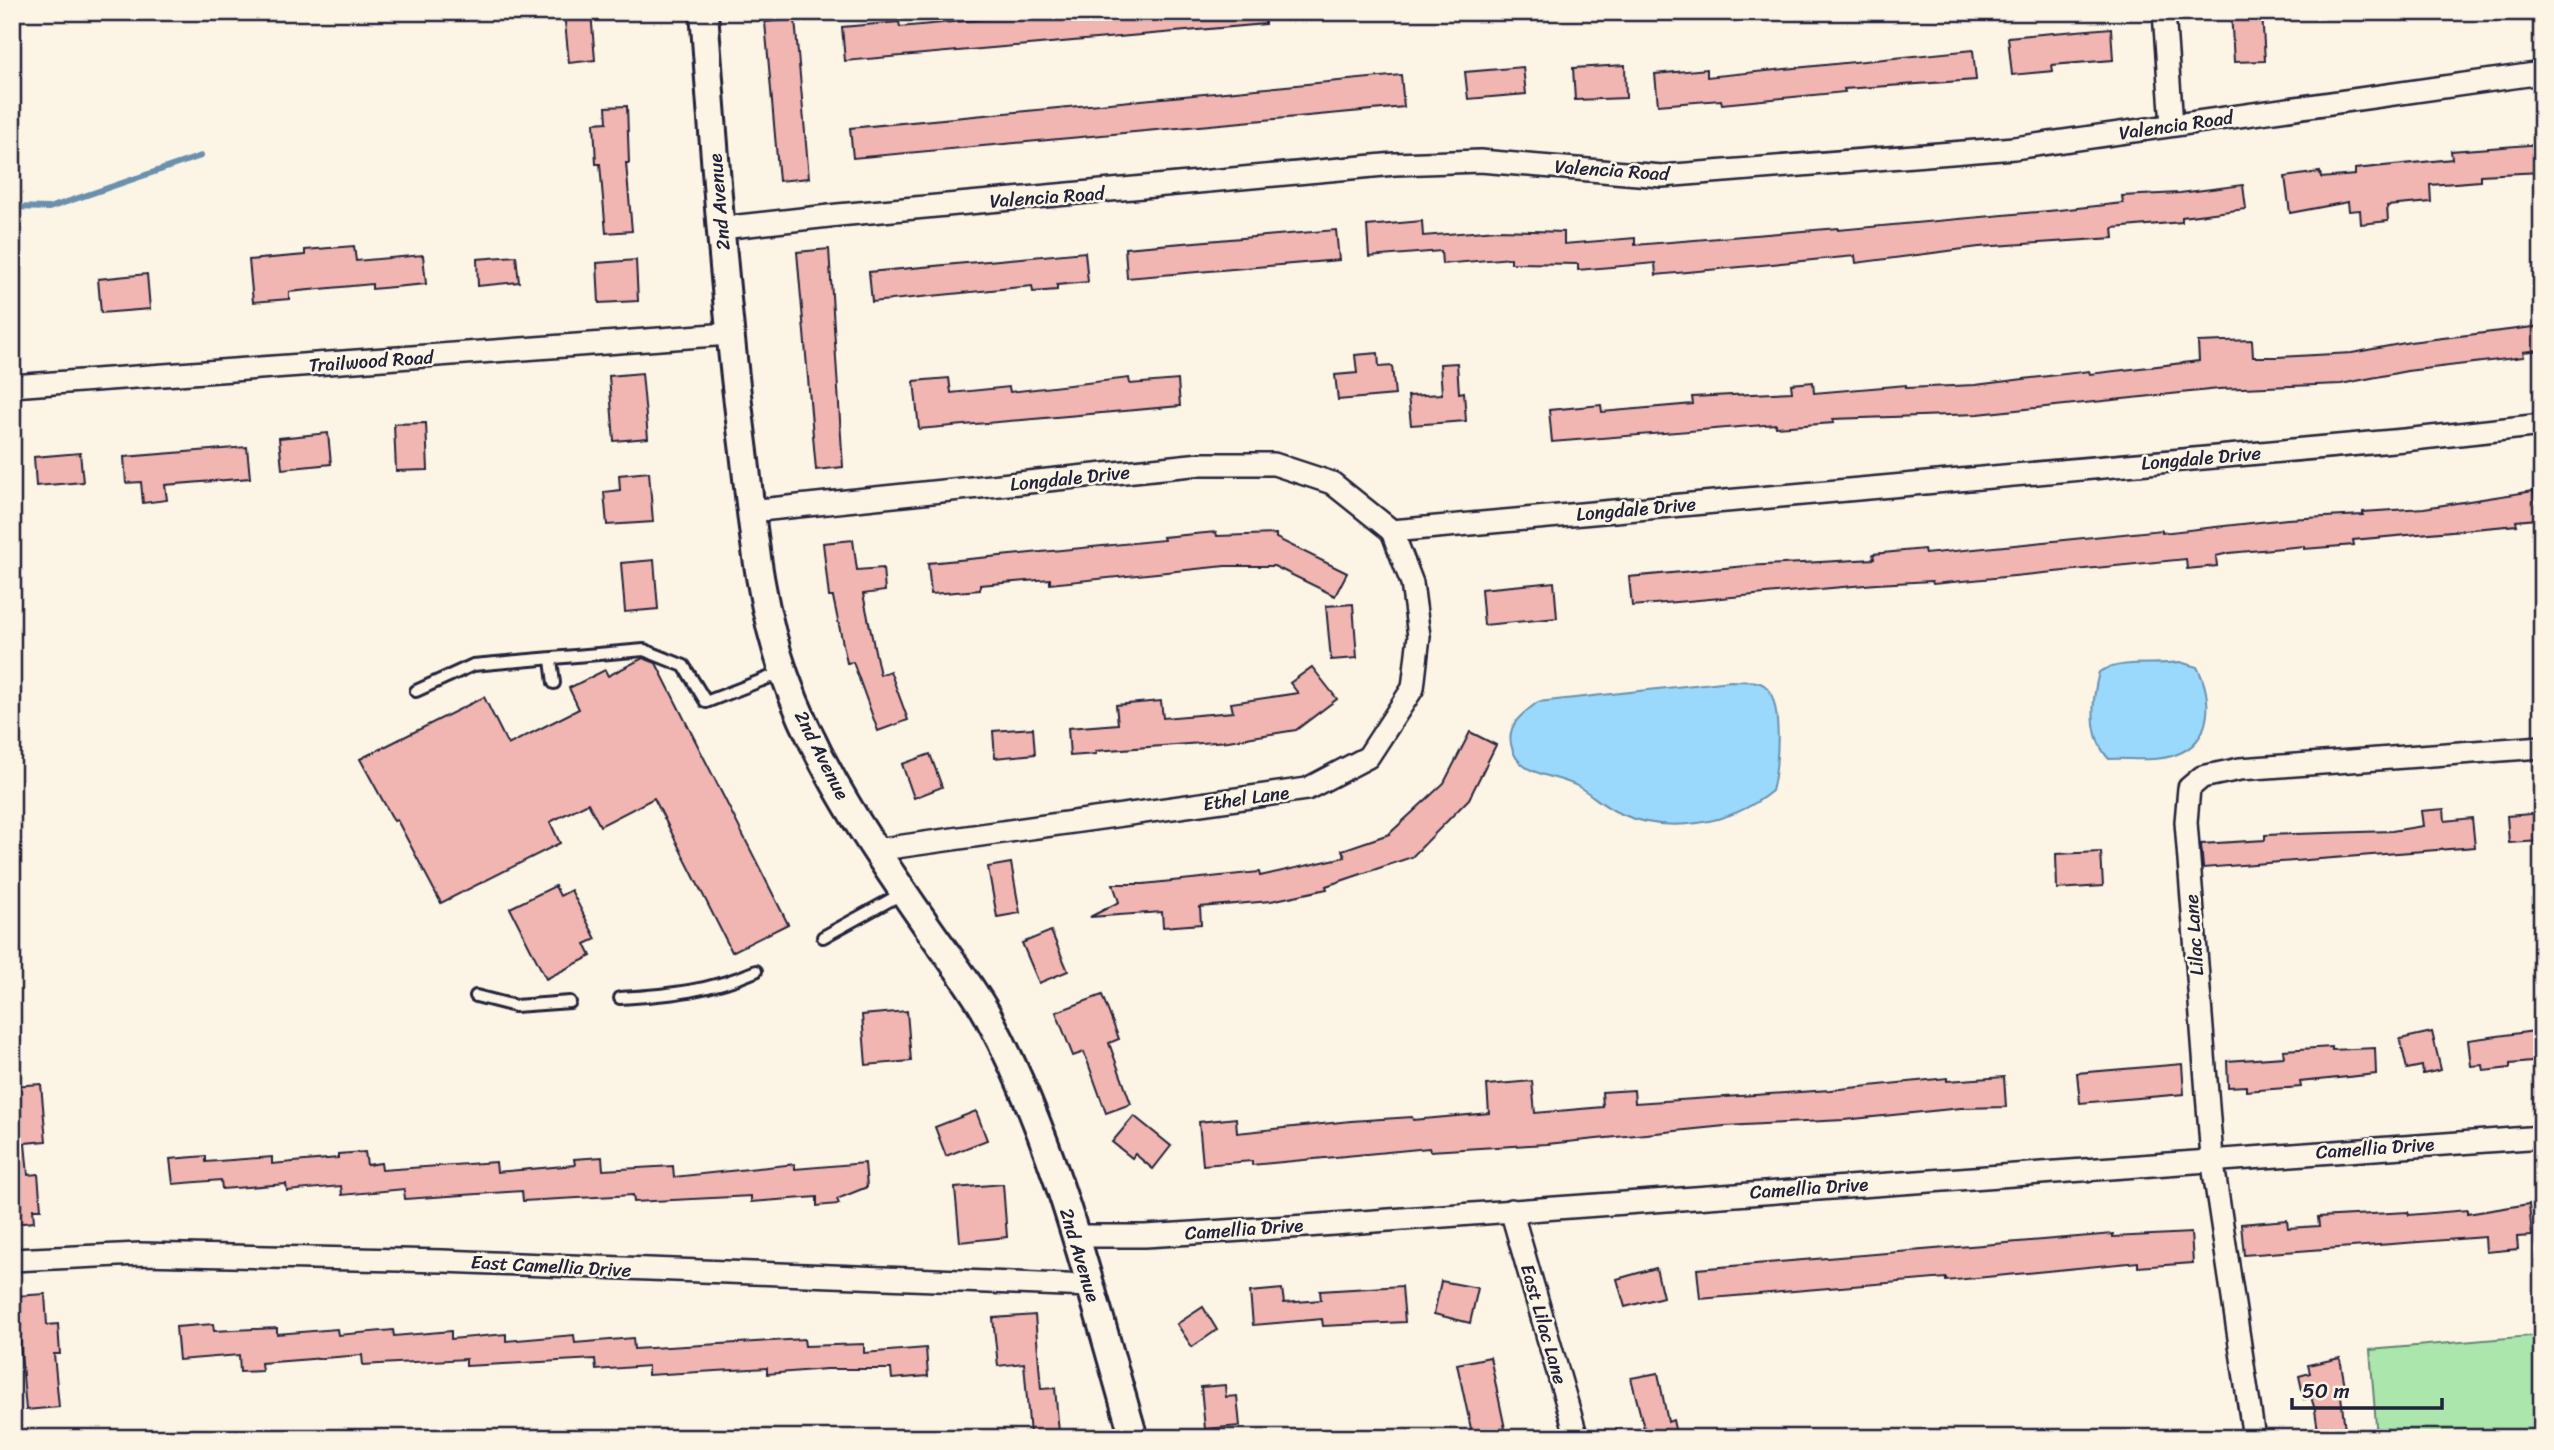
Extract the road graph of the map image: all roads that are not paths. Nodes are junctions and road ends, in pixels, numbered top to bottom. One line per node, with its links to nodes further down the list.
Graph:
1 (704, 12): 5 (street, 2nd Avenue)
2 (2164, 12): 4 (street)
3 (2542, 73): 4 (street, Valencia Road)
4 (2172, 125): 5 (street, Valencia Road)
5 (721, 228): 6 (street, 2nd Avenue)
6 (729, 334): 7 (street, Trailwood Road); 9 (street, 2nd Avenue)
7 (12, 386)
8 (2542, 425): 10 (street, Longdale Drive)
9 (750, 510): 10 (street, Longdale Drive); 12 (street, 2nd Avenue)
10 (1392, 531): 16 (street, Ethel Lane)
11 (551, 660): 12 (lane); 13 (lane); 14 (lane)
12 (783, 672): 16 (street, 2nd Avenue)
13 (554, 683)
14 (416, 691)
15 (2542, 747): 24 (street, Lilac Lane)
16 (875, 850): 17 (street, 2nd Avenue)
17 (904, 892): 18 (lane); 26 (street, 2nd Avenue)
18 (823, 937)
19 (756, 971): 21 (lane)
20 (475, 996): 22 (lane)
21 (620, 998)
22 (570, 1002)
23 (2542, 1137): 24 (street, Camellia Drive)
24 (2212, 1158): 25 (street, Camellia Drive); 31 (street, Lilac Lane)
25 (1511, 1210): 26 (street, Camellia Drive); 30 (street, East Lilac Lane)
26 (1076, 1236): 28 (street, 2nd Avenue)
27 (12, 1260): 28 (street, East Camellia Drive)
28 (1090, 1286): 29 (street, 2nd Avenue)
29 (1134, 1438)
30 (1577, 1438)
31 (2254, 1438)

